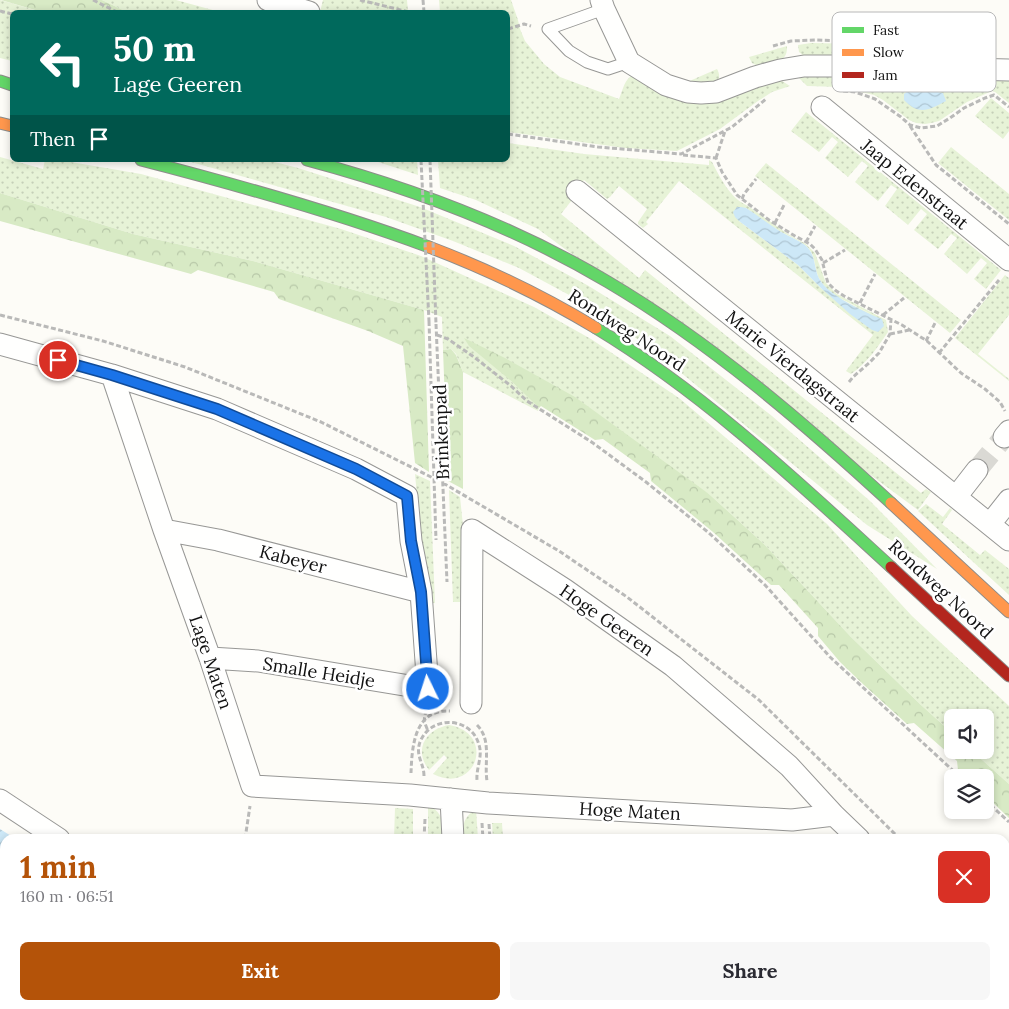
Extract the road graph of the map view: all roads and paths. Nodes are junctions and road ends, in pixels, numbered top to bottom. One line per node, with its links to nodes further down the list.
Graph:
1 (93, 0): 5 (path)
2 (268, 0): 6 (street)
3 (360, 0): 7 (path)
4 (602, 4): 9 (lane); 10 (street)
5 (113, 10)
6 (302, 10)
7 (402, 10)
8 (510, 28): 9 (path)
9 (548, 29): 10 (lane)
10 (629, 62): 11 (street)
11 (832, 66)
12 (996, 70): 13 (street)
13 (1009, 70)
14 (855, 92): 18 (path)
15 (767, 98): 19 (path)
16 (1008, 106): 18 (path)
17 (822, 107): 37 (street, Jaap Edenstraat)
18 (910, 125): 32 (path)
19 (725, 131): 21 (path); 22 (path)
20 (510, 134): 21 (path)
21 (681, 154): 22 (path)
22 (716, 158): 29 (path)
23 (149, 162): 68 (main road, Rondweg Noord)
24 (314, 162): 66 (main road, Rondweg Noord)
25 (421, 162): 55 (path, bridge)
26 (430, 162): 46 (path, Brinkenpad, bridge)
27 (756, 179): 29 (path)
28 (577, 191): 51 (street, Marie Vierdagstraat)
29 (742, 199): 31 (path)
30 (785, 202): 31 (path)
31 (775, 223): 34 (path)
32 (1009, 224)
33 (815, 226): 34 (path)
34 (806, 242): 36 (path)
35 (845, 250): 36 (path)
36 (823, 263): 40 (path)
37 (1006, 268): 49 (path)
38 (875, 274): 40 (path)
39 (904, 298): 41 (path)
40 (860, 304): 41 (path)
41 (883, 315): 42 (path)
42 (891, 319): 44 (path); 45 (path)
43 (934, 323): 47 (path)
44 (909, 330): 45 (path); 47 (path)
45 (890, 334): 51 (path)
46 (437, 335): 56 (path, Brinkenpad); 70 (path)
47 (926, 341): 49 (path)
48 (0, 344): 50 (street)
49 (939, 353): 52 (path)
50 (112, 375): 61 (street, Lage Maten); 65 (street)
51 (833, 398): 58 (street, Marie Vierdagstraat)
52 (1007, 428)
53 (416, 469): 55 (path)
54 (977, 470): 58 (street)
55 (433, 478): 63 (path)
56 (443, 483): 57 (path); 64 (path, Brinkenpad)
57 (462, 493)
58 (956, 497): 60 (street, Marie Vierdagstraat)
59 (1009, 500): 60 (street)
60 (990, 524): 62 (street, Marie Vierdagstraat)
61 (164, 530): 65 (street, Kabeyer); 67 (street, Lage Maten)
62 (1009, 540)
63 (436, 543)
64 (447, 589)
65 (421, 592): 67 (street, Smalle Heidje)
66 (1009, 612)
67 (210, 658): 71 (street, Lage Maten)
68 (1009, 676)
69 (462, 707): 72 (path); 75 (path); 77 (street, Hoge Geeren)
70 (951, 769)
71 (252, 786): 72 (street); 80 (path)
72 (418, 796): 73 (street, Hoge Maten); 75 (path)
73 (452, 799): 75 (street, Hoge Maten); 81 (street)
74 (0, 800): 79 (street)
75 (484, 802): 77 (street, Hoge Maten); 82 (path)
76 (994, 808): 78 (path)
77 (834, 815): 83 (street, Hoge Geeren)
78 (1009, 822)
79 (52, 834)
80 (246, 834)
81 (453, 834)
82 (489, 834)
83 (854, 834)

